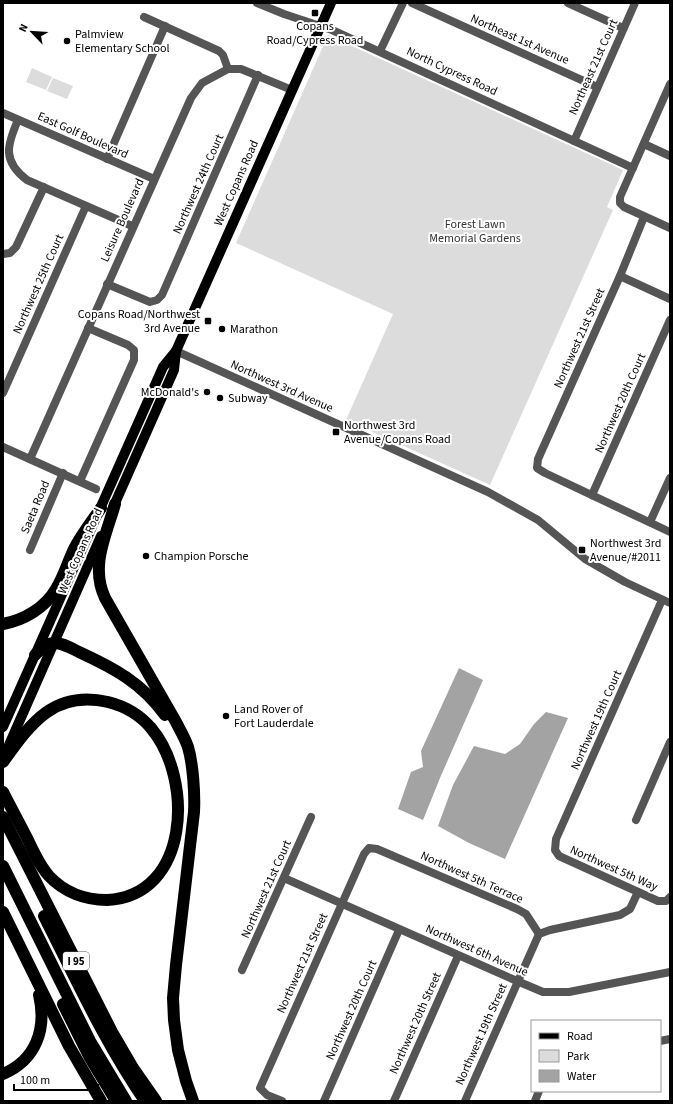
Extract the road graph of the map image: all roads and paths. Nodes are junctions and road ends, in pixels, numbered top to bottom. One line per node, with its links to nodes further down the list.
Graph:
1 (257, 3): 9 (street, North Cypress Road)
2 (331, 3): 9 (main road, West Copans Road)
3 (403, 3): 11 (street)
4 (412, 3): 15 (street, Northeast 1st Avenue)
5 (568, 3): 10 (street)
6 (635, 3): 10 (street, Northeast 21st Court)
7 (144, 17): 8 (street)
8 (165, 26): 12 (street); 22 (street)
9 (321, 26): 11 (street, North Cypress Road); 16 (main road, West Copans Road)
10 (623, 28): 15 (street, Northeast 21st Court)
11 (380, 51): 19 (street, North Cypress Road)
12 (228, 69): 13 (street); 24 (street, Leisure Boulevard)
13 (258, 75): 16 (street); 32 (street, Northwest 24th Court)
14 (670, 85): 20 (street)
15 (597, 86): 19 (street, Northeast 21st Court)
16 (292, 90): 36 (main road, West Copans Road)
17 (3, 113): 18 (street, East Golf Boulevard)
18 (18, 120): 22 (street, East Golf Boulevard); 25 (street)
19 (574, 141): 23 (street, North Cypress Road)
20 (644, 144): 21 (street); 23 (street)
21 (670, 156)
22 (107, 158): 24 (street, East Golf Boulevard)
23 (633, 168): 27 (street)
24 (154, 179): 28 (street, Leisure Boulevard)
25 (44, 187): 26 (street); 30 (street)
26 (86, 206): 28 (street); 37 (street, Northwest 25th Court)
27 (644, 217): 29 (street); 31 (street, Northwest 21st Street)
28 (132, 226): 32 (street, Leisure Boulevard)
29 (670, 228)
30 (3, 254)
31 (620, 276): 33 (street); 44 (street, Northwest 21st Street)
32 (107, 284): 35 (street, Leisure Boulevard)
33 (670, 299)
34 (670, 320): 44 (street, Northwest 20th Court)
35 (88, 328): 39 (street, Leisure Boulevard); 42 (street)
36 (176, 351): 45 (main road, West Copans Road); 46 (main road, West Copans Road); 50 (street, Northwest 3rd Avenue)
37 (3, 393)
38 (3, 447): 39 (street)
39 (30, 459): 40 (street)
40 (63, 474): 42 (street); 49 (street, Saeta Road)
41 (670, 478): 47 (street)
42 (80, 481): 43 (street)
43 (96, 488)
44 (592, 495): 47 (street)
45 (115, 504): 52 (main road, West Copans Road); 57 (highway)
46 (101, 508): 51 (highway); 53 (main road, West Copans Road)
47 (650, 522): 48 (street)
48 (670, 532)
49 (30, 550)
50 (666, 602): 64 (street, Northwest 19th Court)
51 (3, 624)
52 (54, 643): 53 (highway); 56 (main road, West Copans Road); 57 (highway)
53 (35, 655): 54 (main road, West Copans Road)
54 (3, 727)
55 (670, 742): 61 (street)
56 (3, 760): 58 (highway)
57 (192, 780): 85 (highway)
58 (3, 792)
59 (3, 817): 84 (highway, I 95)
60 (311, 817): 66 (street, Northwest 21st Court)
61 (636, 820)
62 (3, 835): 83 (highway)
63 (369, 848): 70 (street, Northwest 21st Street); 73 (street, Northwest 5th Terrace)
64 (555, 850): 68 (street, Northwest 5th Way)
65 (3, 866): 82 (highway)
66 (284, 878): 70 (street, Northwest 6th Avenue); 75 (street, Northwest 21st Court)
67 (3, 883): 81 (highway, I 95)
68 (638, 892): 69 (street, Northwest 5th Way); 73 (street)
69 (668, 899)
70 (341, 904): 72 (street, Northwest 6th Avenue); 86 (street, Northwest 21st Street)
71 (3, 912): 76 (highway)
72 (399, 930): 74 (street, Northwest 6th Avenue); 87 (street, Northwest 20th Court)
73 (539, 934): 78 (street, Northwest 19th Street)
74 (458, 956): 78 (street, Northwest 6th Avenue); 88 (street, Northwest 20th Street)
75 (242, 970)
76 (32, 971): 79 (highway); 80 (highway)
77 (670, 972): 78 (street, Northwest 6th Avenue)
78 (517, 981): 89 (street, Northwest 19th Street)
79 (3, 1074)
80 (101, 1101)
81 (116, 1101)
82 (126, 1101)
83 (145, 1101)
84 (156, 1101)
85 (193, 1101)
86 (282, 1101)
87 (324, 1101)
88 (394, 1101)
89 (464, 1101)

